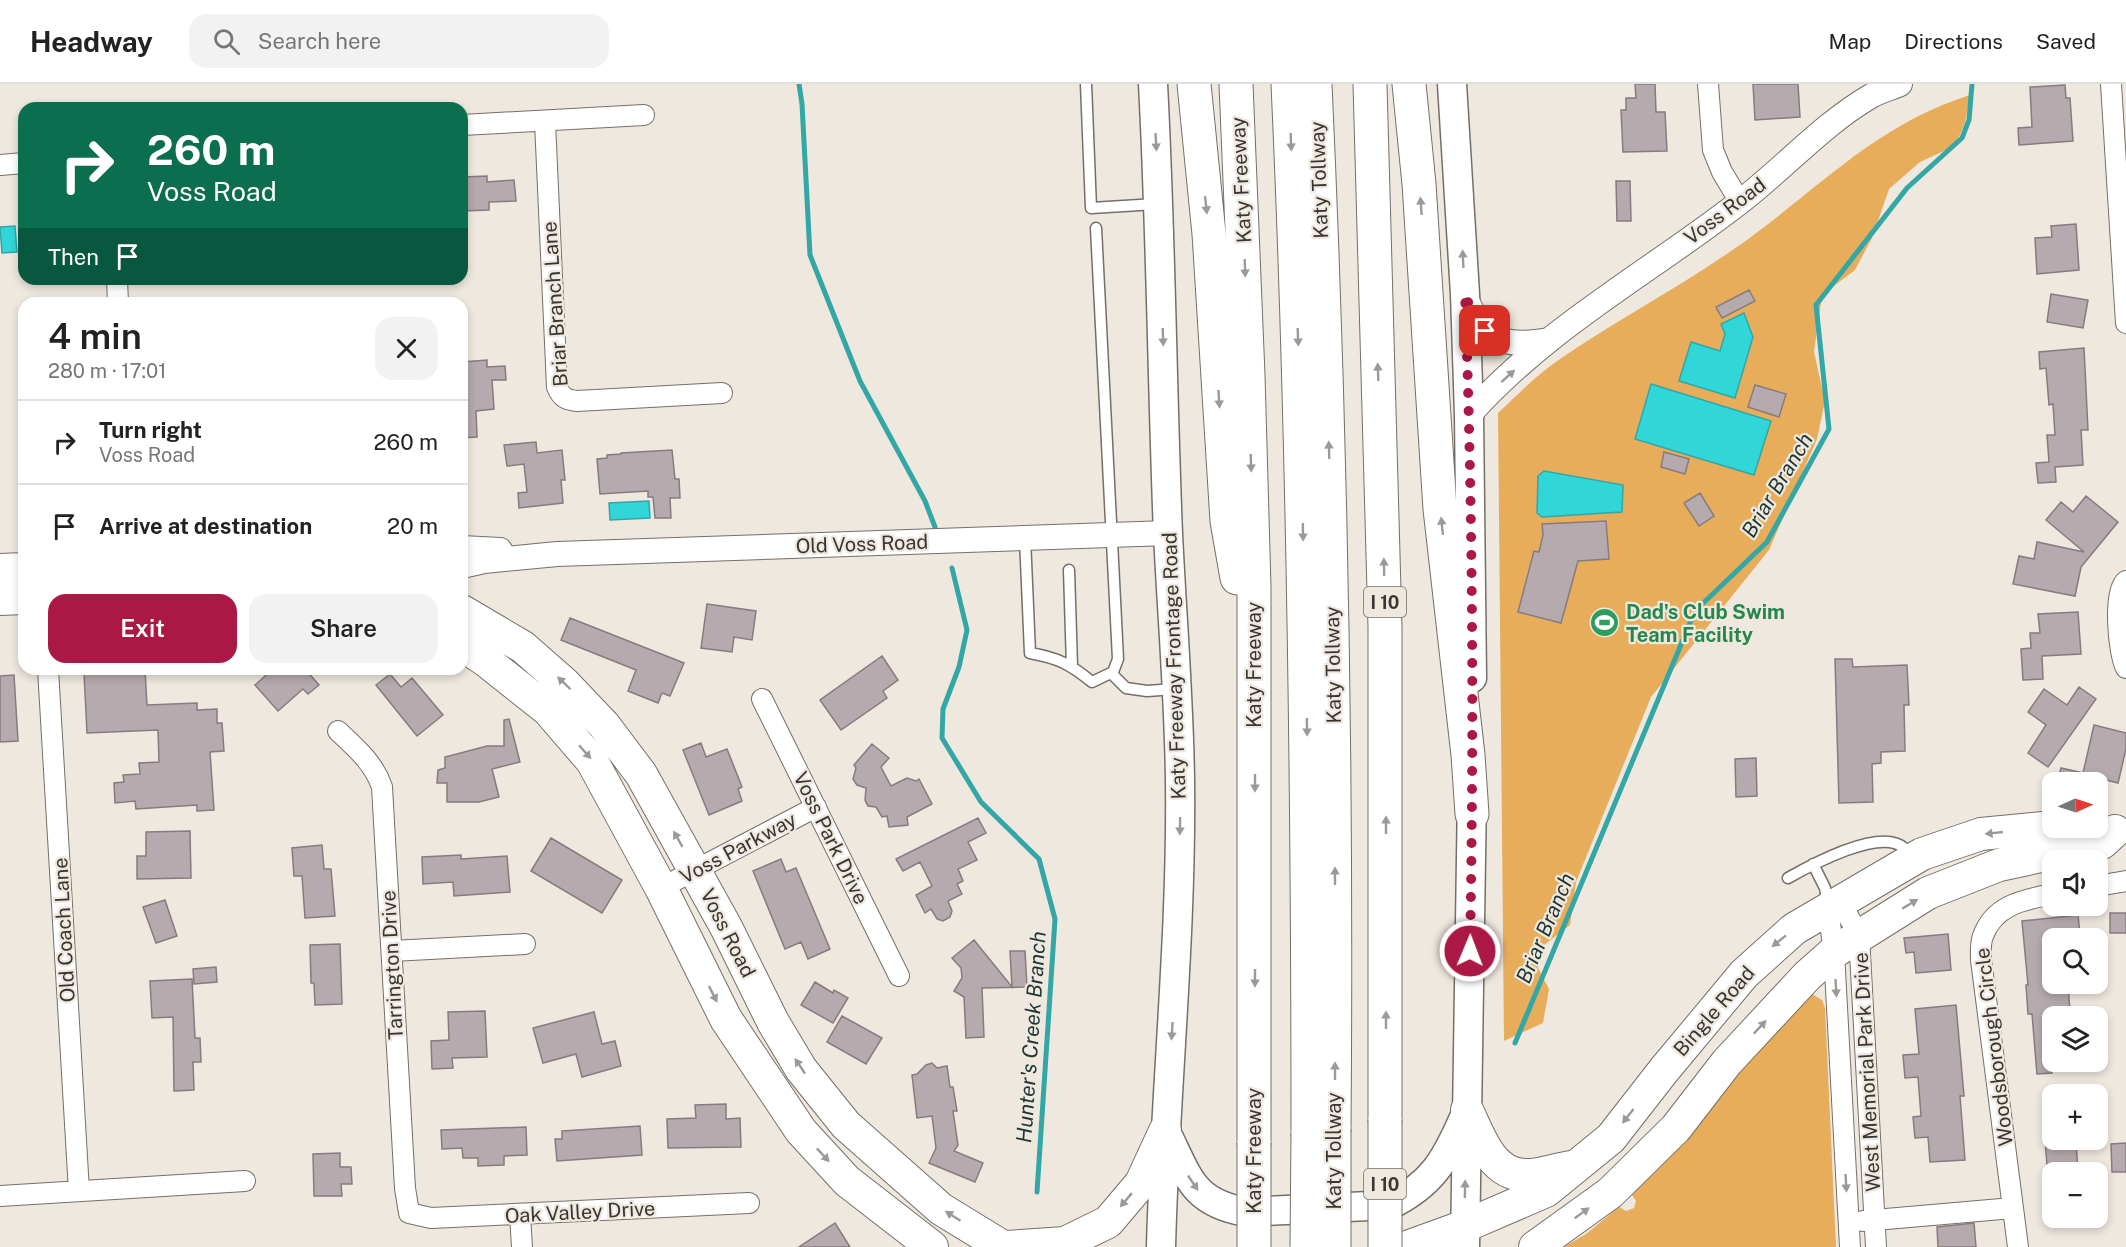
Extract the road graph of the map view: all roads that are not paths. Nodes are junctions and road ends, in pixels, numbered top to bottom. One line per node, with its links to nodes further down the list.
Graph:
1 (1086, 84): 19 (lane)
2 (1154, 84): 19 (main road, Katy Freeway Frontage Road, one-way to 19)
3 (1194, 84): 44 (highway, one-way to 44)
4 (1236, 84): 44 (highway, Katy Freeway, one-way to 44)
5 (1288, 84): 71 (highway, Katy Tollway, one-way to 71)
6 (1315, 84): 71 (highway, Katy Tollway, one-way to 6)
7 (1370, 84): 90 (highway, I 10, one-way to 7, bridge)
8 (1409, 84): 49 (highway, one-way to 8)
9 (1452, 84): 21 (main road, one-way to 9)
10 (1708, 84): 18 (street)
11 (1900, 84): 18 (street, Voss Road)
12 (2111, 84): 22 (street)
13 (644, 115): 14 (street)
14 (545, 122): 15 (street); 24 (street, Briar Branch Lane)
15 (468, 126)
16 (18, 164): 17 (street)
17 (0, 165)
18 (1740, 202): 23 (street, Voss Road)
19 (1160, 204): 26 (main road, Katy Freeway Frontage Road, one-way to 26)
20 (1096, 228): 27 (lane)
21 (1465, 294): 23 (street, Voss Road); 25 (main road)
22 (2126, 322)
23 (1549, 340): 25 (street, Voss Road, one-way to 23)
24 (722, 393)
25 (1469, 415): 49 (main road)
26 (1168, 533): 27 (street, Old Voss Road); 45 (main road, Katy Freeway Frontage Road)
27 (1111, 535): 28 (street, Old Voss Road); 42 (lane)
28 (1025, 538): 30 (street, Old Voss Road); 40 (lane)
29 (468, 548): 30 (street, Old Voss Road)
30 (556, 555): 31 (street, Old Voss Road)
31 (468, 565)
32 (18, 569): 33 (main road)
33 (0, 570)
34 (1069, 570): 40 (lane)
35 (2126, 581): 41 (street)
36 (18, 598): 37 (main road)
37 (0, 599)
38 (468, 615): 54 (main road, Voss Road, one-way to 38)
39 (468, 649): 58 (main road, Voss Road, one-way to 58)
40 (1072, 666): 42 (lane)
41 (2126, 668)
42 (1111, 673): 45 (lane)
43 (48, 675): 74 (street, Old Coach Lane)
44 (1254, 682): 87 (highway, Katy Freeway, one-way to 87, bridge)
45 (1176, 689): 70 (main road, Katy Freeway Frontage Road, one-way to 70)
46 (762, 699): 48 (street, Voss Park Drive)
47 (338, 731): 63 (street, Tarrington Drive)
48 (816, 807): 54 (street, Voss Parkway); 64 (street, Voss Park Drive)
49 (1472, 814): 68 (main road)
50 (2042, 828): 52 (main road, Bingle Road, one-way to 52)
51 (2113, 829): 62 (main road, one-way to 51)
52 (1912, 860): 53 (lane); 60 (main road, Bingle Road)
53 (1813, 864): 55 (lane); 60 (lane)
54 (696, 870): 58 (street, Voss Parkway); 67 (main road, Voss Road, one-way to 54)
55 (1788, 878)
56 (2126, 881): 57 (street)
57 (2108, 884)
58 (661, 888): 69 (main road, Voss Road, one-way to 69)
59 (2042, 896): 77 (street, Woodsborough Circle)
60 (1831, 900): 62 (street, West Memorial Park Drive); 62 (street, West Memorial Park Drive); 65 (main road, Bingle Road, one-way to 65)
61 (525, 944): 63 (street)
62 (1846, 944): 66 (main road, one-way to 62); 80 (street, West Memorial Park Drive); 81 (street, West Memorial Park Drive, one-way to 81)
63 (392, 951): 78 (street, Tarrington Drive)
64 (899, 976)
65 (1694, 1034): 66 (main road); 72 (main road, Bingle Road, one-way to 72)
66 (1727, 1062): 92 (main road, one-way to 66)
67 (828, 1103): 69 (main road); 85 (main road, Voss Road, one-way to 67)
68 (1467, 1110): 70 (main road, one-way to 68); 72 (main road); 82 (main road, one-way to 68)
69 (801, 1131): 84 (main road, Voss Road, one-way to 84)
70 (1165, 1131): 85 (main road, one-way to 85); 86 (main road, Katy Freeway Frontage Road)
71 (1321, 1131): 88 (highway, Katy Tollway, bridge); 89 (highway, Katy Tollway, bridge)
72 (1578, 1166): 82 (main road, Bingle Road)
73 (245, 1181): 74 (street)
74 (79, 1191): 75 (street)
75 (0, 1196)
76 (749, 1203): 79 (street, Oak Valley Drive)
77 (2013, 1208): 80 (street); 95 (street, Woodsborough Circle)
78 (411, 1215): 79 (street, Oak Valley Drive)
79 (520, 1215): 83 (street)
80 (1875, 1220): 81 (street); 94 (street, West Memorial Park Drive)
81 (1849, 1222): 93 (street, West Memorial Park Drive)
82 (1465, 1236): 91 (main road, Bingle Road)
83 (522, 1247)
84 (932, 1247)
85 (1005, 1247)
86 (1161, 1247)
87 (1254, 1247)
88 (1307, 1247)
89 (1334, 1247)
90 (1385, 1247)
91 (1407, 1247)
92 (1535, 1247)
93 (1850, 1247)
94 (1876, 1247)
95 (2018, 1247)

